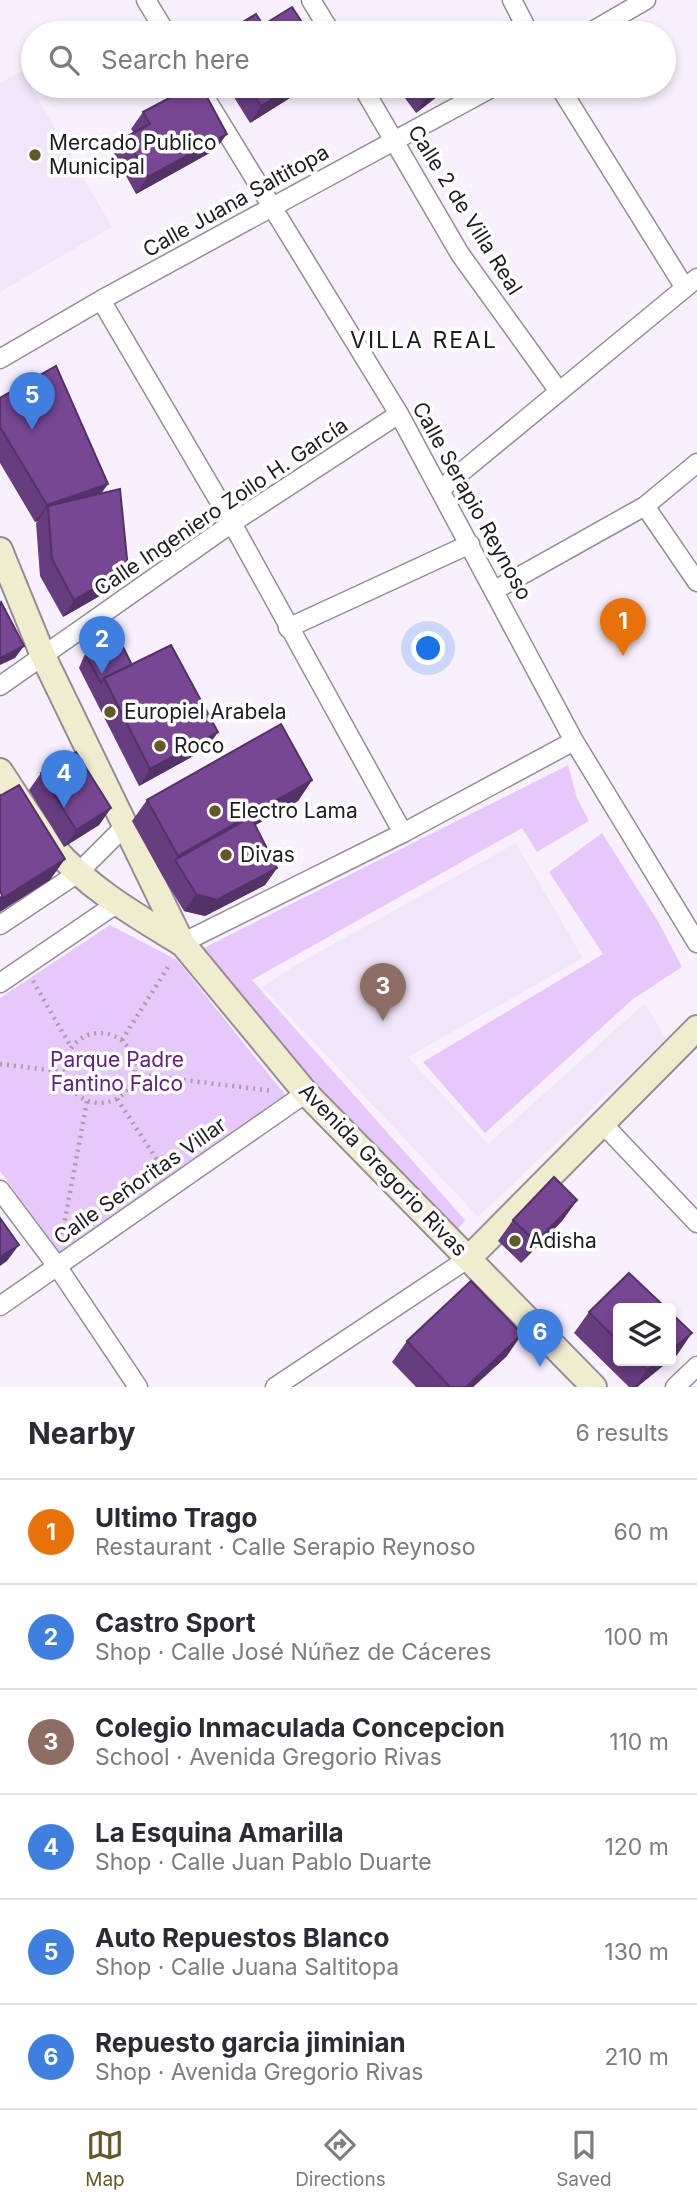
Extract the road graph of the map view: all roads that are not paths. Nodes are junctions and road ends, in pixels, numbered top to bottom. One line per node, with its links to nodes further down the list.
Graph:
1 (146, 0): 5 (street)
2 (312, 0): 6 (street)
3 (512, 0): 7 (street)
4 (646, 0): 8 (street)
5 (159, 21)
6 (324, 21)
7 (523, 21)
8 (610, 21)
9 (205, 98): 14 (street, Calle Serapio Reynoso)
10 (369, 98): 13 (street, Calle 2 de Villa Real)
11 (473, 98): 13 (street, Calle Juana Saltitopa)
12 (567, 98): 15 (street)
13 (394, 141): 14 (street, Calle Juana Saltitopa); 18 (street, Calle 2 de Villa Real)
14 (272, 207): 16 (street, Calle Juana Saltitopa); 19 (street, Calle Serapio Reynoso)
15 (691, 283): 18 (street)
16 (101, 300): 17 (street, Calle Juana Saltitopa); 23 (street)
17 (0, 359)
18 (558, 390): 21 (street)
19 (399, 414): 21 (street, Calle Serapio Reynoso); 23 (street, Calle Ingeniero Zoilo H. García)
20 (697, 463): 22 (street)
21 (441, 489): 24 (street, Calle Serapio Reynoso)
22 (645, 506): 26 (street); 27 (street)
23 (232, 523): 28 (street); 29 (street, Calle Ingeniero Zoilo H. García)
24 (470, 544): 27 (street, Calle Serapio Reynoso); 28 (street)
25 (0, 550): 29 (main road)
26 (697, 583)
27 (495, 590): 31 (street, Calle Serapio Reynoso)
28 (288, 628): 34 (street)
29 (44, 658): 30 (street, Calle Ingeniero Zoilo H. García); 33 (main road)
30 (0, 686)
31 (574, 741): 34 (street); 39 (street, Calle Serapio Reynoso)
32 (0, 771): 35 (main road)
33 (124, 827): 35 (street); 38 (main road)
34 (403, 833): 38 (street)
35 (78, 873): 36 (main road); 37 (street)
36 (116, 904): 38 (main road); 40 (street)
37 (0, 925)
38 (182, 943): 42 (main road, Avenida Gregorio Rivas)
39 (697, 943)
40 (0, 983)
41 (697, 1028): 43 (main road)
42 (306, 1093): 46 (main road, Avenida Gregorio Rivas); 47 (street, Calle Señoritas Villar)
43 (604, 1125): 45 (street); 46 (main road)
44 (0, 1190): 47 (street)
45 (697, 1223)
46 (469, 1258): 51 (street); 52 (main road, Avenida Gregorio Rivas)
47 (58, 1260): 48 (street, Calle Señoritas Villar); 50 (street)
48 (0, 1306)
49 (697, 1366): 53 (street)
50 (138, 1387)
51 (275, 1387)
52 (594, 1387)
53 (675, 1387)

